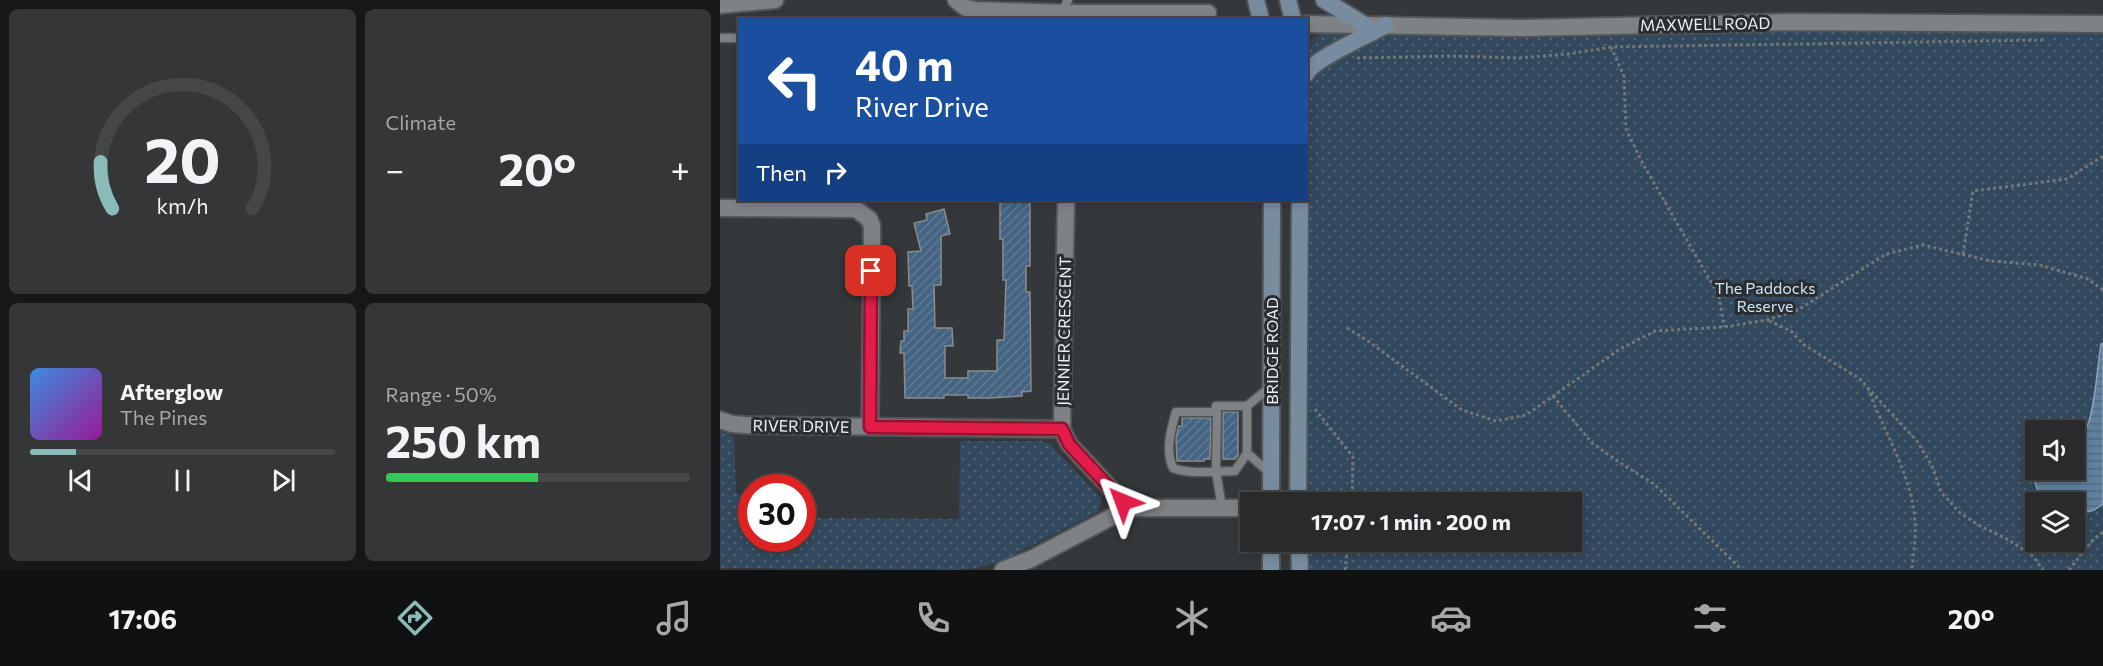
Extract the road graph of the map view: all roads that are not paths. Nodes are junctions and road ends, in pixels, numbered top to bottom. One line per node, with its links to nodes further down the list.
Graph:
1 (775, 0): 6 (street)
2 (956, 0): 9 (street)
3 (1256, 0): 10 (main road)
4 (1288, 0): 11 (main road)
5 (1324, 0): 13 (main road)
6 (720, 5)
7 (1066, 11): 8 (street); 9 (street)
8 (1208, 13)
9 (981, 15)
10 (1260, 18)
11 (1292, 18)
12 (1308, 24): 13 (street, MAXWELL ROAD)
13 (1365, 24): 15 (street, MAXWELL ROAD)
14 (2103, 24): 15 (street, MAXWELL ROAD)
15 (1386, 26): 18 (main road)
16 (720, 38): 17 (lane)
17 (738, 38)
18 (1308, 71)
19 (1066, 201): 28 (street, JENNIER CRESCENT)
20 (1272, 201): 23 (main road, BRIDGE ROAD)
21 (1300, 201): 33 (main road, BRIDGE ROAD)
22 (720, 208): 27 (street)
23 (1273, 385): 24 (lane); 31 (main road, BRIDGE ROAD)
24 (1247, 406): 25 (lane); 29 (lane)
25 (1216, 412): 30 (lane); 30 (lane)
26 (720, 420): 27 (street, RIVER DRIVE)
27 (870, 427): 28 (street, RIVER DRIVE)
28 (1062, 429): 34 (street, JENNIER CRESCENT)
29 (1247, 453): 30 (lane); 31 (lane)
30 (1216, 471): 35 (lane)
31 (1272, 474): 32 (main road, BRIDGE ROAD)
32 (1271, 492)
33 (1298, 492)
34 (1129, 508): 35 (street); 39 (street)
35 (1222, 508): 36 (street)
36 (1240, 508)
37 (1271, 552): 41 (main road)
38 (1299, 552): 42 (main road)
39 (1034, 565): 40 (street)
40 (1003, 570)
41 (1271, 570)
42 (1300, 570)

